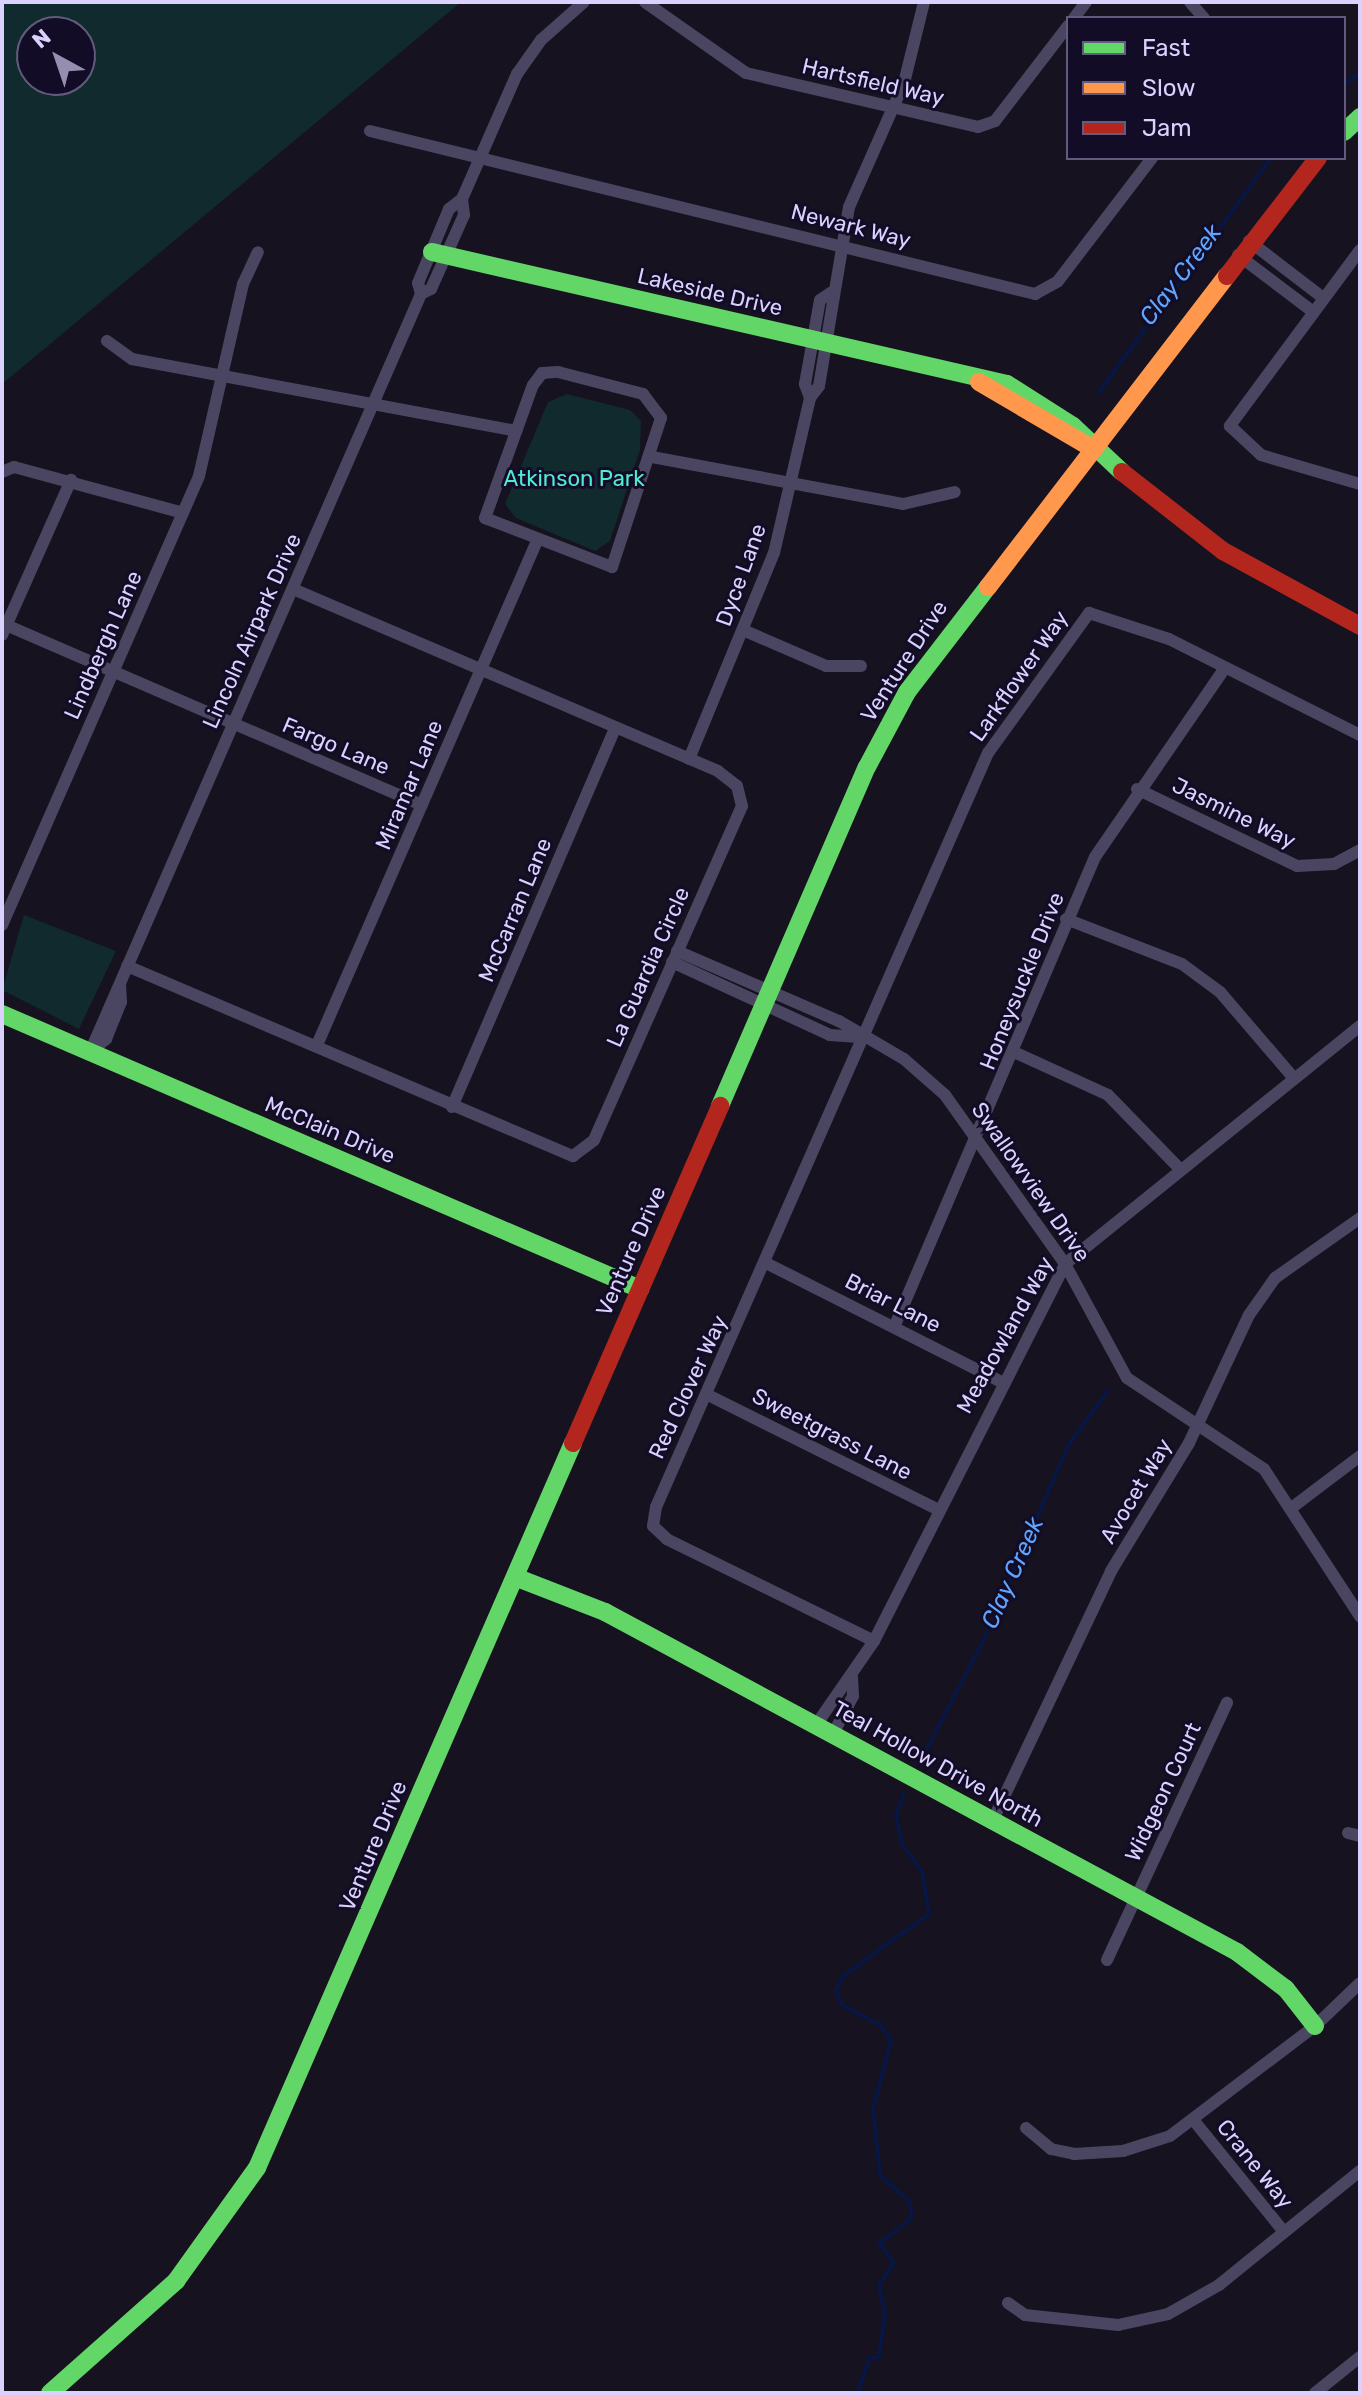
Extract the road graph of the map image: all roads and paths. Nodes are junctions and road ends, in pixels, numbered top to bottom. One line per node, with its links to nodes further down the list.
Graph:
1 (584, 2): 7 (street, Lincoln Airpark Drive)
2 (645, 2): 5 (street, Hartsfield Way)
3 (924, 2): 5 (street, Dyce Lane)
4 (1066, 28): 5 (street, Hartsfield Way)
5 (893, 109): 10 (street, Dyce Lane)
6 (370, 131): 7 (street, Newark Way)
7 (479, 159): 10 (street, Newark Way); 14 (street, Lincoln Airpark Drive)
8 (1150, 160): 10 (street, Newark Way)
9 (1316, 160): 11 (street, Venture Drive)
10 (841, 243): 18 (street, Dyce Lane)
11 (1244, 248): 15 (street); 16 (street); 22 (street, Venture Drive)
12 (1360, 250): 15 (street)
13 (258, 252): 19 (street, Lindbergh Lane)
14 (439, 253): 18 (street, Lakeside Drive); 20 (street, Lincoln Airpark Drive)
15 (1322, 297): 16 (street)
16 (1312, 311): 27 (street)
17 (107, 341): 19 (street)
18 (819, 343): 22 (street, Lakeside Drive); 26 (street, Dyce Lane)
19 (225, 376): 20 (street); 29 (street, Lindbergh Lane)
20 (372, 404): 21 (street); 31 (street, Lincoln Airpark Drive)
21 (516, 431): 23 (street); 30 (street)
22 (1090, 447): 32 (street, Lakeside Drive); 51 (street, Venture Drive)
23 (652, 457): 26 (street); 30 (street)
24 (2, 472): 25 (street)
25 (71, 480): 29 (street); 33 (street)
26 (792, 483): 28 (street); 34 (street, Dyce Lane)
27 (1360, 484)
28 (955, 492)
29 (183, 513): 38 (street, Lindbergh Lane)
30 (537, 541): 36 (street, Miramar Lane)
31 (294, 589): 36 (street, La Guardia Circle); 39 (street, Lincoln Airpark Drive)
32 (1360, 626)
33 (3, 629): 38 (street, Fargo Lane)
34 (743, 630): 35 (street); 42 (street, Dyce Lane)
35 (861, 666)
36 (481, 670): 40 (street, La Guardia Circle); 44 (street, Miramar Lane)
37 (1223, 671): 41 (street, Larkflower Way); 43 (street, Honeysuckle Drive); 54 (street, Larkflower Way)
38 (113, 672): 39 (street, Fargo Lane); 46 (street, Lindbergh Lane)
39 (233, 723): 44 (street, Fargo Lane); 50 (street, Lincoln Airpark Drive)
40 (615, 729): 42 (street, La Guardia Circle); 59 (street, McCarran Lane)
41 (1360, 735)
42 (689, 759): 49 (street, La Guardia Circle)
43 (1137, 789): 45 (street, Jasmine Way); 47 (street, Honeysuckle Drive)
44 (422, 805): 55 (street, Miramar Lane)
45 (1360, 850)
46 (6, 906): 48 (street, Lindbergh Lane)
47 (1066, 919): 57 (street, Honeysuckle Drive); 58 (street)
48 (2, 925)
49 (674, 956): 51 (street, Swallowview Drive); 59 (street, La Guardia Circle)
50 (127, 966): 55 (street, La Guardia Circle); 56 (street, Lincoln Airpark Drive)
51 (767, 998): 54 (street, Swallowview Drive); 65 (street, Venture Drive)
52 (2, 1014): 56 (street, McClain Drive)
53 (1360, 1026): 58 (street, Meadowland Way)
54 (862, 1037): 60 (street, Swallowview Drive); 63 (street, Red Clover Way)
55 (317, 1045): 59 (street, La Guardia Circle)
56 (90, 1052): 65 (street, McClain Drive)
57 (1016, 1053): 60 (street, Honeysuckle Drive); 61 (street)
58 (1292, 1076): 61 (street, Meadowland Way)
59 (452, 1107)
60 (977, 1137): 64 (street, Swallowview Drive); 66 (street, Honeysuckle Drive)
61 (1179, 1168): 64 (street, Meadowland Way)
62 (1360, 1218): 69 (street, Avocet Way)
63 (766, 1263): 66 (street, Briar Lane); 68 (street, Red Clover Way)
64 (1065, 1264): 67 (street, Meadowland Way); 69 (street, Swallowview Drive)
65 (640, 1289): 73 (street, Venture Drive)
66 (895, 1325): 67 (street, Briar Lane)
67 (1000, 1381): 72 (street, Meadowland Way)
68 (708, 1395): 72 (street, Sweetgrass Lane); 75 (street, Red Clover Way)
69 (1197, 1428): 71 (street, Swallowview Drive); 79 (street, Avocet Way)
70 (1360, 1456): 71 (street)
71 (1294, 1506): 74 (street, Swallowview Drive)
72 (937, 1509): 75 (street, Meadowland Way)
73 (515, 1577): 78 (street, Teal Hollow Drive North); 90 (street, Venture Drive)
74 (1360, 1616)
75 (874, 1641): 76 (street, Meadowland Way)
76 (852, 1677): 78 (street, Meadowland Way); 78 (street, Meadowland Way)
77 (1227, 1703): 80 (street, Widgeon Court)
78 (824, 1730): 79 (street, Teal Hollow Drive North)
79 (992, 1822): 80 (street, Teal Hollow Drive North)
80 (1135, 1898): 81 (street, Widgeon Court); 83 (street, Teal Hollow Drive North)
81 (1107, 1960)
82 (1360, 1983): 83 (street)
83 (1315, 2026): 84 (street)
84 (1195, 2122): 85 (street); 87 (street, Crane Way)
85 (1026, 2128)
86 (1360, 2171): 87 (street)
87 (1284, 2232): 88 (street)
88 (1008, 2303)
89 (1360, 2357): 91 (street)
90 (50, 2393)
91 (1315, 2393)

